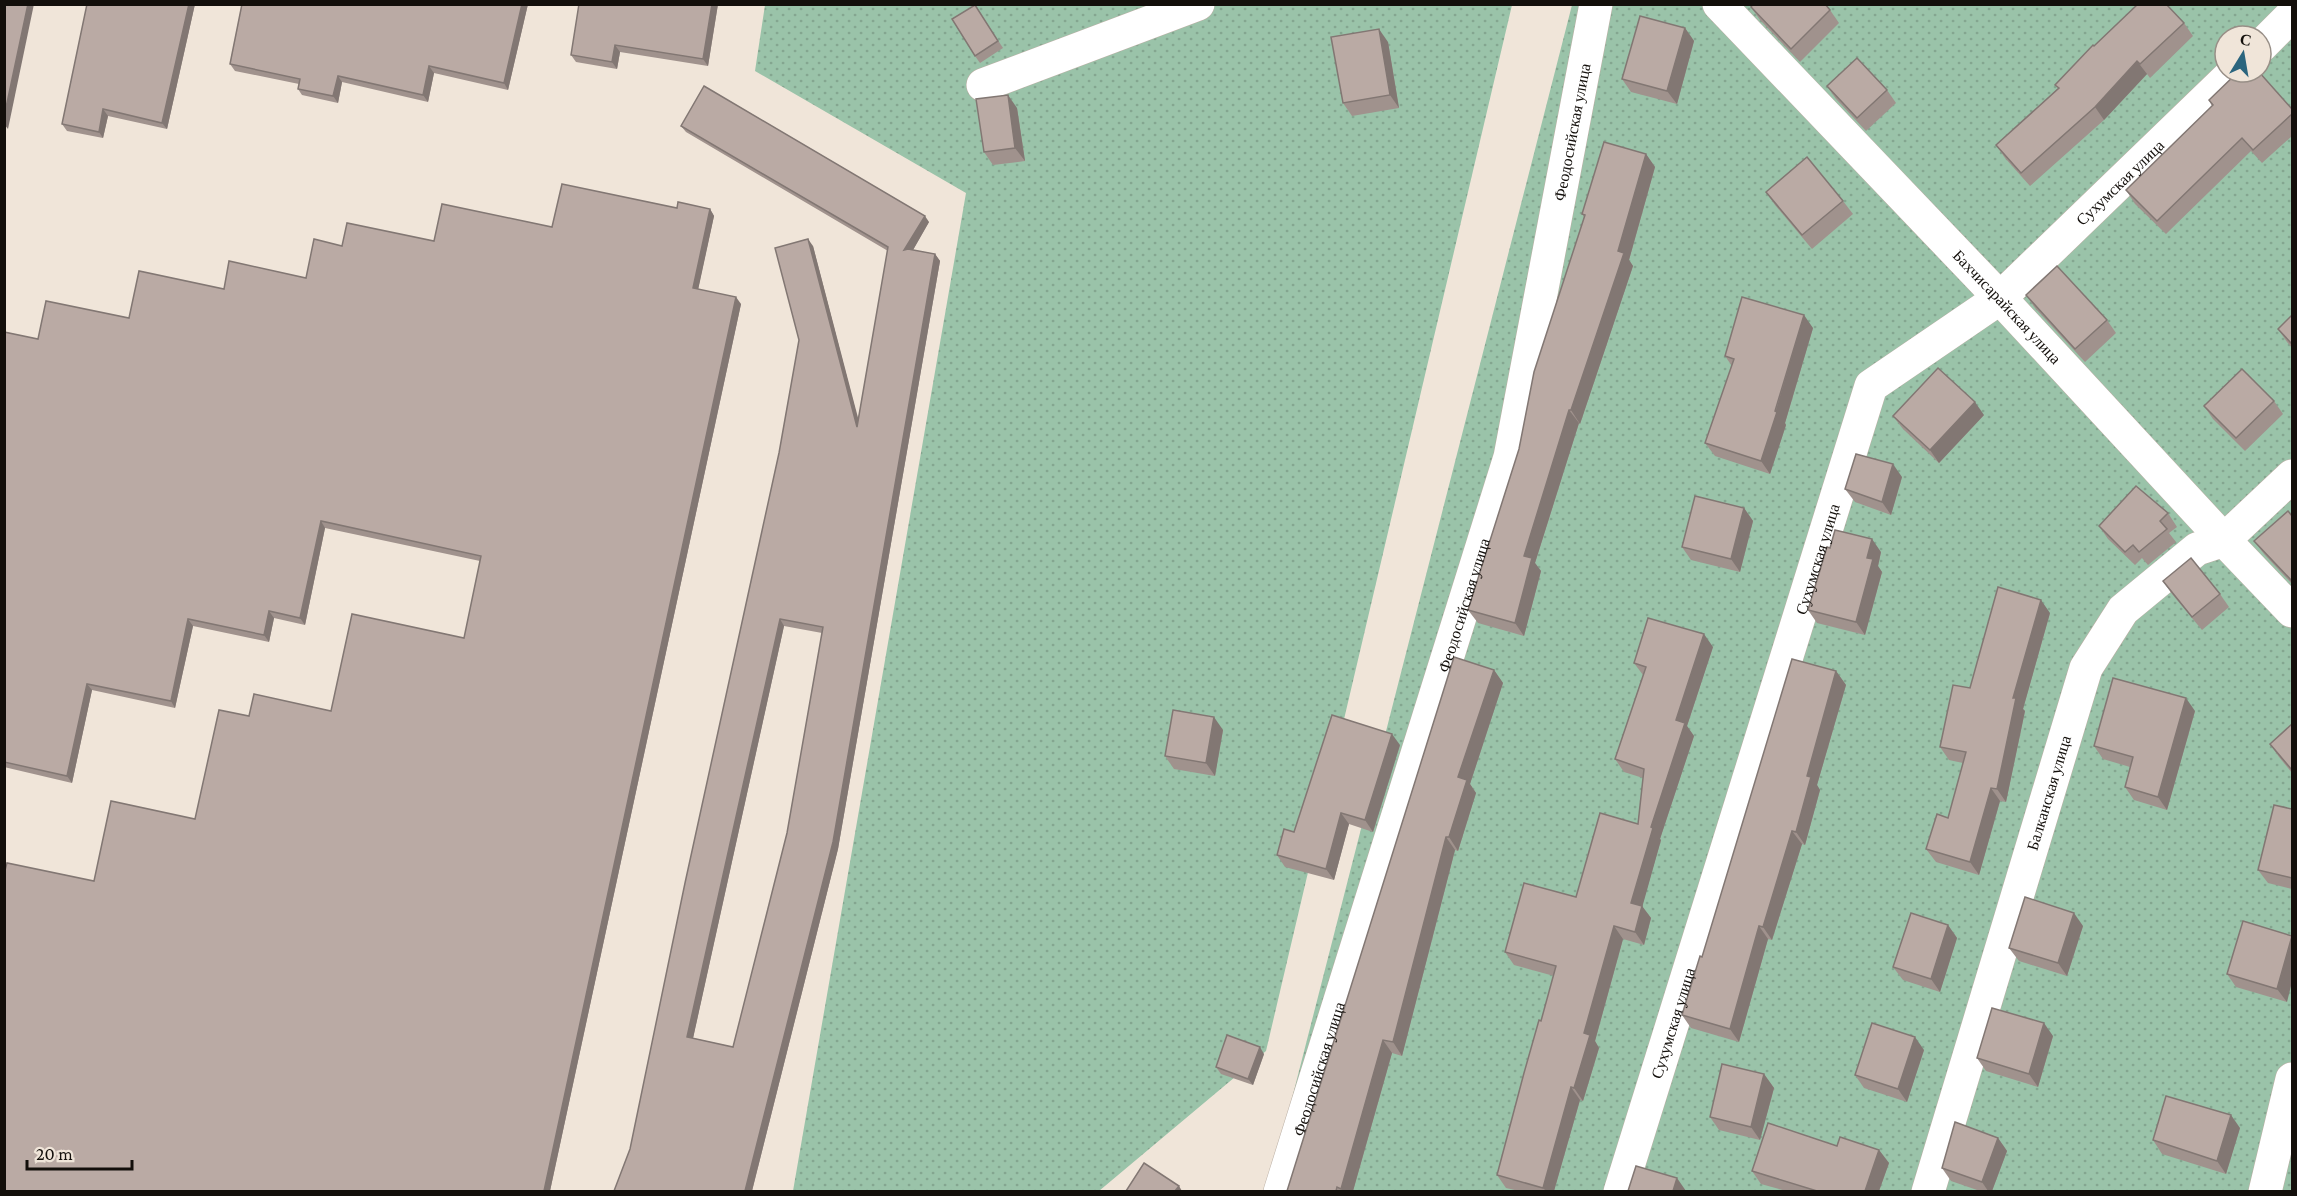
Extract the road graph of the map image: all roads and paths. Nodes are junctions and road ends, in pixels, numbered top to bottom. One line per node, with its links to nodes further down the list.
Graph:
1 (1198, 4): 7 (street)
2 (1596, 4): 13 (street, Феодосийская улица)
3 (1719, 4): 8 (street, Бахчисарайская улица)
4 (2292, 15): 5 (street)
5 (2273, 34)
6 (2222, 84): 8 (street, Сухумская улица)
7 (983, 85)
8 (2000, 298): 10 (street, Бахчисарайская улица); 14 (street, Сухумская улица)
9 (2292, 476): 10 (street, Балканская улица)
10 (2224, 540): 11 (street, Бахчисарайская улица); 15 (street, Балканская улица)
11 (2292, 612)
12 (2292, 1079): 16 (street)
13 (1280, 1191)
14 (1620, 1191)
15 (1928, 1191)
16 (2265, 1191)

